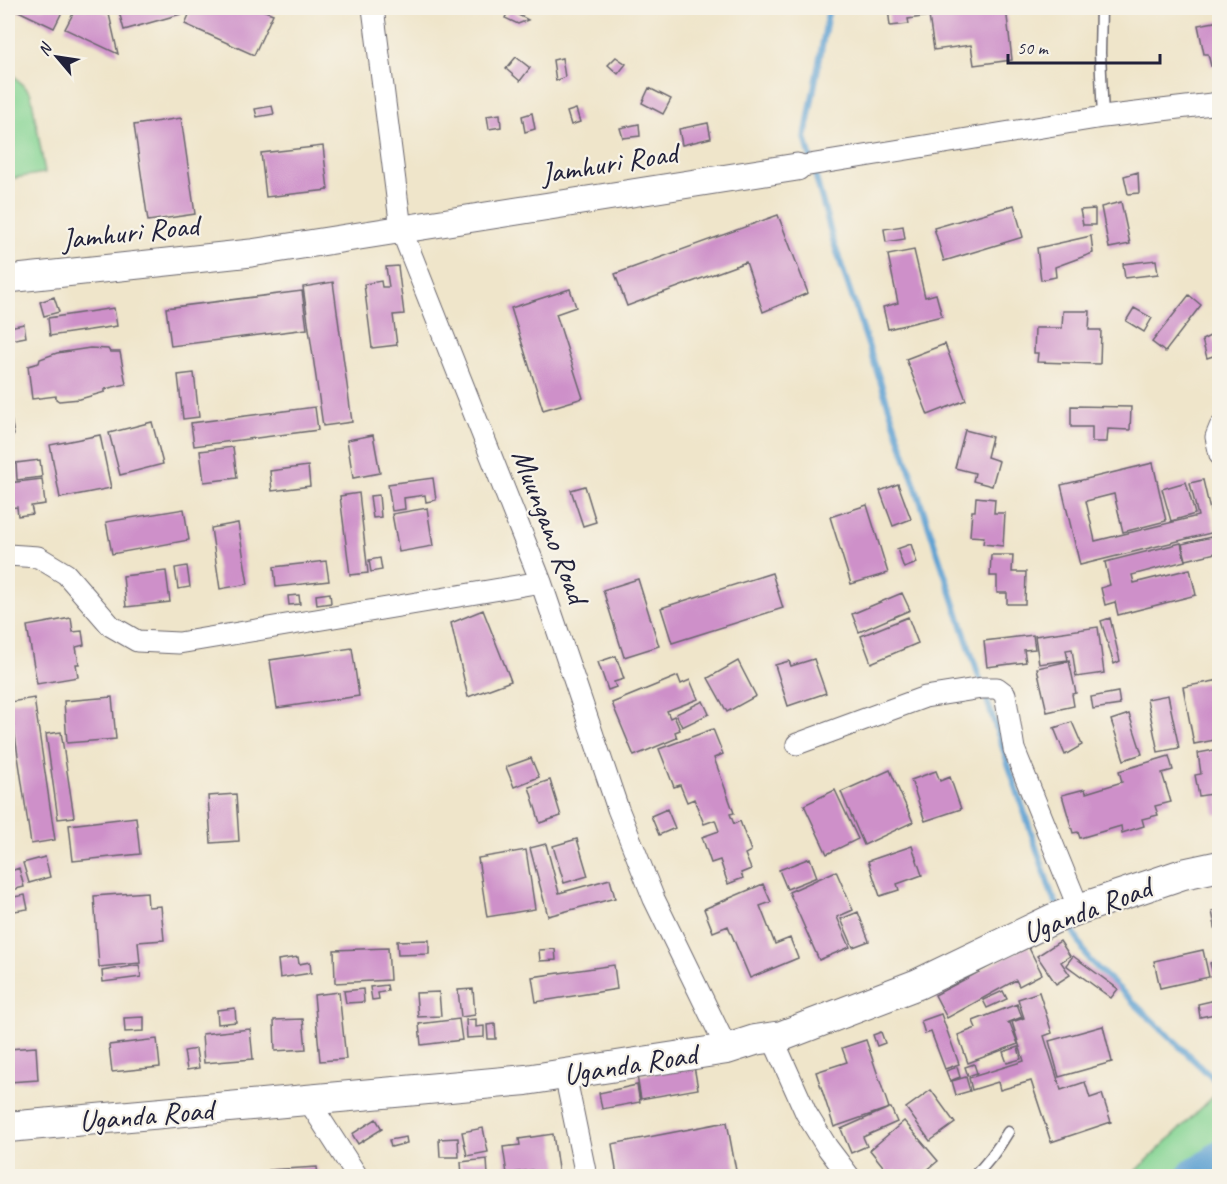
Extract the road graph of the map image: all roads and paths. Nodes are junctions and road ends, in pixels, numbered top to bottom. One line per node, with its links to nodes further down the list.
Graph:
1 (373, 8): 6 (street, Muungano Road)
2 (1101, 8): 4 (lane)
3 (1220, 103): 4 (street, Jamhuri Road)
4 (1103, 117): 5 (street, Jamhuri Road)
5 (796, 167): 6 (street, Jamhuri Road)
6 (401, 230): 7 (street, Jamhuri Road); 11 (street, Muungano Road)
7 (8, 279)
8 (1220, 427): 9 (street)
9 (1220, 455)
10 (8, 555): 11 (street)
11 (541, 582): 16 (street, Muungano Road)
12 (797, 744): 14 (street)
13 (1220, 866): 14 (main road, Uganda Road)
14 (1066, 914): 15 (main road, Uganda Road)
15 (772, 1037): 16 (main road, Uganda Road); 23 (street)
16 (727, 1049): 17 (main road, Uganda Road)
17 (565, 1074): 18 (main road, Uganda Road); 22 (street)
18 (308, 1100): 19 (main road, Uganda Road); 21 (street)
19 (8, 1127)
20 (1008, 1132): 24 (lane)
21 (357, 1176)
22 (586, 1176)
23 (849, 1176)
24 (974, 1176)

